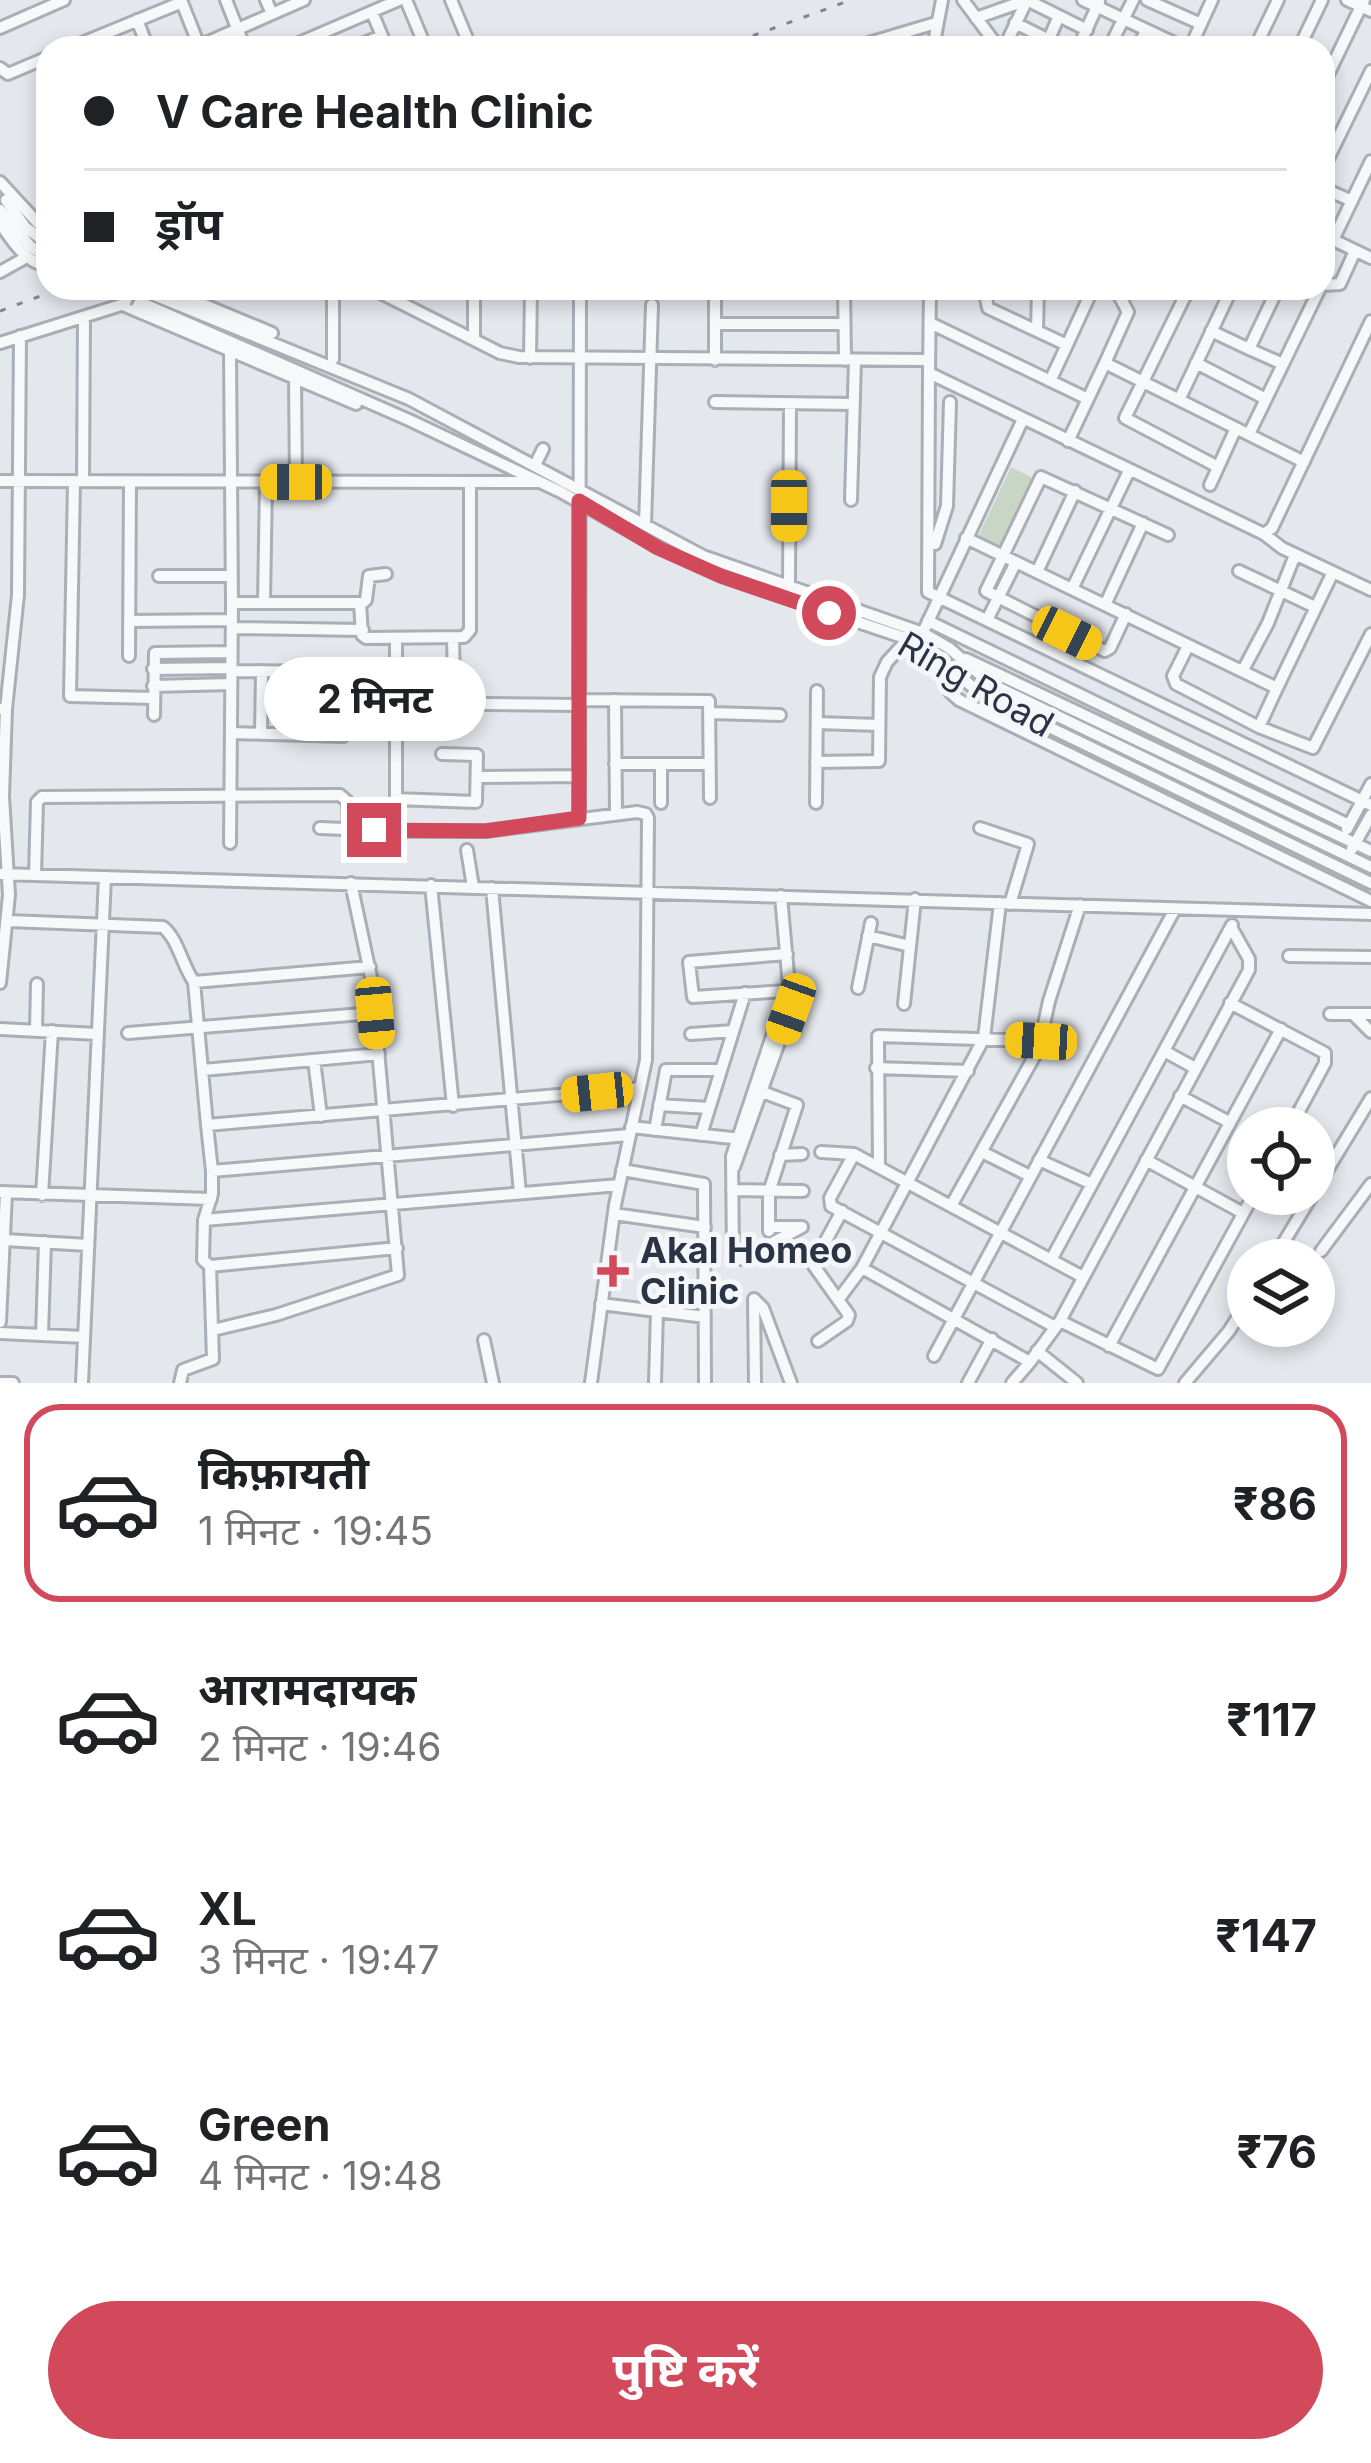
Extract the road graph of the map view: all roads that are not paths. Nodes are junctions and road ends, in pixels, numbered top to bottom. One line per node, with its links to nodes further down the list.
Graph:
1 (64, 0): 29 (street)
2 (226, 0): 30 (street)
3 (266, 0): 21 (street)
4 (304, 0): 21 (street)
5 (402, 0): 20 (street); 40 (street)
6 (451, 0): 41 (street)
7 (942, 0): 26 (street)
8 (1027, 0): 22 (street); 23 (street); 27 (street)
9 (1083, 0): 18 (street)
10 (1132, 0): 24 (street)
11 (1147, 0): 28 (street)
12 (1212, 0): 28 (street)
13 (1278, 0): 54 (street)
14 (1322, 0): 55 (street)
15 (1347, 0): 19 (street)
16 (182, 1): 25 (street); 35 (street)
17 (965, 1): 23 (street)
18 (1099, 4): 24 (street); 32 (street)
19 (1365, 6): 57 (street)
20 (372, 12): 38 (street); 39 (street)
21 (272, 14): 30 (street)
22 (1059, 16): 32 (street); 47 (street)
23 (976, 18): 44 (street)
24 (1123, 19): 31 (street); 50 (street)
25 (137, 20): 33 (street); 34 (street)
26 (936, 22): 42 (street); 43 (street)
27 (1016, 23): 45 (street); 46 (street)
28 (1201, 24): 53 (street)
29 (0, 28)
30 (237, 28): 36 (street); 37 (street)
31 (1146, 30): 51 (street); 52 (street)
32 (1086, 32): 48 (street); 49 (street)
33 (99, 36)
34 (143, 36)
35 (196, 36)
36 (221, 36)
37 (240, 36)
38 (315, 36)
39 (382, 36)
40 (420, 36)
41 (466, 36)
42 (891, 36)
43 (934, 36)
44 (992, 36)
45 (1008, 36)
46 (1035, 36)
47 (1050, 36)
48 (1084, 36)
49 (1092, 36)
50 (1115, 36)
51 (1143, 36)
52 (1160, 36)
53 (1194, 36)
54 (1261, 36)
55 (1305, 36)
56 (36, 62): 58 (street)
57 (1335, 62)
58 (0, 68)
59 (1371, 70): 60 (street)
60 (1335, 144)
61 (1371, 161): 65 (street)
62 (0, 182): 67 (street)
63 (0, 193): 70 (street)
64 (1335, 193): 65 (street)
65 (1352, 201): 69 (street)
66 (0, 210): 72 (street)
67 (36, 221)
68 (0, 224): 74 (street)
69 (1335, 226)
70 (36, 235)
71 (1335, 241): 73 (street)
72 (36, 251)
73 (1355, 251): 75 (street); 78 (street)
74 (27, 257): 76 (street); 77 (street)
75 (1371, 258)
76 (36, 263)
77 (0, 272)
78 (1335, 285)
79 (120, 300): 101 (street)
80 (124, 300): 113 (street)
81 (124, 300): 135 (street, Ring Road)
82 (165, 300): 127 (street, Ring Road)
83 (193, 300): 115 (street)
84 (333, 300): 115 (street)
85 (395, 300): 109 (street)
86 (474, 300): 109 (street)
87 (531, 300): 114 (street)
88 (580, 300): 116 (street)
89 (715, 300): 104 (street)
90 (844, 300): 105 (street)
91 (930, 300): 103 (street)
92 (986, 300): 106 (street)
93 (1038, 300): 106 (street)
94 (1088, 300): 111 (street)
95 (1122, 300): 120 (street)
96 (1183, 300): 126 (street)
97 (1226, 300): 107 (street)
98 (1272, 300): 112 (street)
99 (1315, 300): 122 (street)
100 (652, 305): 117 (street)
101 (84, 317): 108 (street); 147 (street)
102 (1371, 321): 141 (street)
103 (930, 323): 123 (street); 125 (street)
104 (715, 324): 105 (street); 118 (street)
105 (844, 324): 119 (street)
106 (1037, 331): 111 (street)
107 (1211, 331): 112 (street); 121 (street)
108 (20, 335): 110 (street); 146 (street)
109 (474, 340): 114 (street)
110 (0, 343)
111 (1066, 345): 125 (street)
112 (1249, 349): 122 (street)
113 (230, 352): 124 (street); 149 (street)
114 (530, 358): 116 (street)
115 (333, 359): 127 (street)
116 (580, 359): 117 (street); 156 (street)
117 (651, 360): 118 (street); 161 (street)
118 (715, 360): 119 (street)
119 (850, 360): 123 (street); 134 (street)
120 (1105, 363): 126 (street); 128 (street)
121 (1196, 363): 129 (street); 130 (street)
122 (1283, 364): 129 (street)
123 (929, 366): 136 (street); 179 (street)
124 (295, 380): 135 (street); 151 (street)
125 (1049, 381): 128 (street)
126 (1143, 382): 130 (street); 143 (street)
127 (410, 399): 142 (street, Ring Road)
128 (1088, 399): 139 (street)
129 (1266, 399): 138 (street)
130 (1179, 400): 137 (street)
131 (715, 402): 133 (street)
132 (950, 402): 159 (street)
133 (790, 404): 134 (street); 175 (street)
134 (854, 404): 157 (street)
135 (399, 416): 152 (street, Ring Road)
136 (1023, 419): 139 (street); 162 (street)
137 (1236, 428): 138 (street); 143 (street)
138 (1249, 434): 141 (street)
139 (1068, 441): 144 (street)
140 (543, 448): 142 (street)
141 (1304, 462): 163 (street)
142 (535, 465): 156 (street, Ring Road)
143 (1218, 467): 154 (street)
144 (1129, 471): 158 (street); 163 (street)
145 (0, 481): 146 (street)
146 (18, 481): 147 (street); 196 (street)
147 (78, 482): 148 (street); 210 (street)
148 (130, 482): 149 (street); 188 (street)
149 (230, 482): 150 (street); 174 (street)
150 (266, 482): 151 (street); 182 (street)
151 (296, 482): 153 (street)
152 (539, 482): 153 (street); 156 (street, Ring Road)
153 (470, 484): 194 (street)
154 (1210, 484)
155 (1075, 491): 158 (street); 167 (street); 169 (street)
156 (580, 495): 161 (street, Ring Road); 195 (street, Ring Road); 214 (street)
157 (851, 500)
158 (1110, 508): 160 (street); 176 (street)
159 (945, 515): 162 (street); 165 (street)
160 (1143, 523): 164 (street); 184 (street)
161 (645, 525): 175 (street, Ring Road)
162 (969, 533): 167 (street); 179 (street)
163 (1264, 534): 166 (street)
164 (1168, 535)
165 (935, 544)
166 (1295, 555): 171 (street); 178 (street)
167 (1003, 556): 168 (street); 180 (street)
168 (1016, 562): 169 (street); 180 (street)
169 (1037, 572): 176 (street)
170 (1239, 572): 178 (street)
171 (1333, 572): 177 (street); 185 (street)
172 (386, 574): 183 (street)
173 (159, 576): 174 (street)
174 (232, 576): 181 (street)
175 (789, 585): 190 (street, Ring Road)
176 (1072, 589): 184 (street)
177 (1371, 590)
178 (1282, 591): 185 (street); 203 (street)
179 (939, 598): 187 (street); 190 (street)
180 (997, 599): 186 (street); 187 (street)
181 (232, 603): 182 (street); 189 (street)
182 (264, 603): 183 (street)
183 (362, 604): 191 (street)
184 (1106, 604): 186 (street)
185 (1316, 607): 208 (street)
186 (1126, 614): 197 (street)
187 (987, 620): 229 (street)
188 (129, 622): 189 (street); 200 (street)
189 (232, 624): 191 (street); 198 (street)
190 (925, 627): 199 (street, Ring Road); 221 (street)
191 (363, 630): 193 (street)
192 (1371, 634): 224 (street)
193 (396, 638): 194 (street); 206 (street)
194 (453, 638): 212 (street)
195 (908, 639): 201 (street, Ring Road); 223 (street)
196 (7, 642): 216 (street)
197 (1188, 646): 203 (street); 224 (street)
198 (231, 652): 202 (street); 207 (street)
199 (958, 655): 227 (street); 258 (street, Ring Road)
200 (129, 656)
201 (944, 664): 248 (street, Ring Road); 252 (street)
202 (153, 669): 207 (street); 210 (street)
203 (1243, 670): 208 (street)
204 (262, 671): 205 (street); 207 (street); 226 (street)
205 (347, 672): 206 (street); 226 (street)
206 (396, 673): 211 (street)
207 (231, 674): 210 (street); 225 (street)
208 (1277, 688): 224 (street)
209 (817, 691): 220 (street)
210 (153, 692): 218 (street)
211 (396, 698): 212 (street); 241 (street)
212 (454, 698): 222 (street)
213 (615, 700): 214 (street); 217 (street); 231 (street)
214 (580, 703): 215 (street); 234 (street)
215 (485, 704)
216 (3, 709): 236 (street)
217 (711, 713): 219 (street); 233 (street)
218 (154, 715)
219 (781, 715)
220 (817, 723): 223 (street); 230 (street)
221 (1142, 724): 227 (street); 237 (street)
222 (455, 725)
223 (879, 725): 230 (street)
224 (1259, 727)
225 (231, 733): 226 (street); 239 (street)
226 (261, 734)
227 (1135, 738): 254 (street)
228 (442, 754): 235 (street)
229 (1275, 760): 237 (street); 244 (street)
230 (816, 762): 243 (street)
231 (616, 764): 232 (street); 245 (street)
232 (661, 764): 233 (street); 242 (street)
233 (709, 764): 240 (street)
234 (579, 776): 235 (street); 247 (street)
235 (478, 777): 241 (street)
236 (2, 783): 262 (street)
237 (1262, 784): 254 (street)
238 (1371, 784): 244 (street)
239 (230, 794): 251 (street); 255 (street); 263 (street)
240 (710, 798)
241 (396, 799): 253 (street)
242 (661, 803)
243 (816, 803)
244 (1367, 803): 254 (street)
245 (616, 814): 247 (street); 272 (street)
246 (1371, 815): 254 (street)
247 (579, 818): 253 (street)
248 (1235, 818): 252 (street); 259 (street, Ring Road)
249 (320, 828): 251 (street)
250 (980, 828): 276 (street)
251 (349, 829): 253 (street)
252 (1228, 830): 264 (street)
253 (396, 831)
254 (1349, 835): 257 (street); 258 (street)
255 (230, 843)
256 (467, 850): 270 (street)
257 (1371, 851)
258 (1341, 853): 259 (street); 260 (street, Ring Road); 261 (street)
259 (1328, 862): 261 (street, Ring Road); 264 (street)
260 (1371, 867)
261 (1340, 869): 266 (street); 268 (street, Ring Road)
262 (5, 874): 263 (street); 281 (street)
263 (35, 875): 265 (street)
264 (1321, 876): 266 (street)
265 (105, 878): 267 (street); 282 (street)
266 (1334, 882): 275 (street)
267 (351, 883): 269 (street); 288 (street)
268 (1371, 883)
269 (431, 885): 270 (street); 327 (street)
270 (473, 887): 271 (street)
271 (492, 888): 272 (street); 325 (street)
272 (649, 894): 273 (street); 321 (street)
273 (781, 896): 274 (street); 285 (street)
274 (915, 899): 276 (street); 284 (street)
275 (1371, 901)
276 (1005, 903): 277 (street); 311 (street)
277 (1080, 905): 278 (street); 312 (street)
278 (1175, 909): 279 (street); 348 (street)
279 (1238, 911): 280 (street); 283 (street)
280 (1371, 914)
281 (8, 921): 282 (street); 289 (street)
282 (104, 925): 290 (street); 309 (street)
283 (1231, 927): 295 (street); 313 (street)
284 (910, 946): 293 (street); 296 (street)
285 (787, 954): 292 (street); 294 (street)
286 (1289, 956): 287 (street)
287 (1371, 957)
288 (370, 967): 290 (street); 297 (street)
289 (0, 979)
290 (194, 982): 302 (street)
291 (38, 984): 304 (street)
292 (789, 986): 294 (street); 322 (street)
293 (858, 988)
294 (745, 993): 306 (street)
295 (1230, 1003): 303 (street); 317 (street)
296 (904, 1004)
297 (375, 1013): 302 (street); 314 (street)
298 (1330, 1014): 299 (street)
299 (1353, 1014): 300 (street); 307 (street)
300 (1371, 1014)
301 (0, 1029): 304 (street)
302 (199, 1029): 308 (street); 318 (street)
303 (1281, 1029): 328 (street); 329 (street)
304 (36, 1030): 305 (street)
305 (52, 1031): 309 (street); 364 (street)
306 (733, 1031): 310 (street); 319 (street)
307 (1371, 1032)
308 (128, 1033)
309 (98, 1034): 365 (street)
310 (691, 1034)
311 (984, 1038): 312 (street); 316 (street); 320 (street)
312 (1041, 1041): 342 (street)
313 (1164, 1051): 317 (street); 355 (street)
314 (379, 1054): 315 (street); 331 (street)
315 (314, 1060): 318 (street); 332 (street)
316 (876, 1068): 320 (street); 350 (street)
317 (1195, 1068): 323 (street)
318 (202, 1070): 334 (street)
319 (721, 1070): 326 (street); 330 (street)
320 (968, 1071): 354 (street)
321 (640, 1088): 325 (street); 337 (street)
322 (758, 1090): 339 (street); 345 (street)
323 (1180, 1096): 333 (street); 349 (street)
324 (1371, 1098): 347 (street)
325 (511, 1101): 327 (street); 340 (street)
326 (659, 1105): 330 (street); 336 (street)
327 (453, 1106): 331 (street)
328 (1237, 1107)
329 (1301, 1107)
330 (709, 1108): 338 (street)
331 (384, 1111): 332 (street); 346 (street)
332 (321, 1116): 334 (street)
333 (1227, 1121)
334 (207, 1125): 351 (street)
335 (1227, 1126): 358 (street)
336 (655, 1130): 337 (street); 338 (street)
337 (630, 1131): 340 (street); 352 (street)
338 (701, 1135): 339 (street)
339 (742, 1139): 359 (street)
340 (515, 1145): 346 (street); 363 (street)
341 (821, 1152): 344 (street)
342 (982, 1152): 353 (street); 369 (street)
343 (802, 1154): 345 (street)
344 (854, 1154): 350 (street); 370 (street)
345 (780, 1155): 362 (street)
346 (388, 1157): 351 (street); 368 (street)
347 (1335, 1157)
348 (1039, 1160): 353 (street); 355 (street)
349 (1146, 1160): 358 (street); 389 (street)
350 (879, 1167): 354 (street)
351 (212, 1171): 366 (street)
352 (622, 1171): 357 (street); 374 (street)
353 (1030, 1176): 376 (street)
354 (908, 1183): 369 (street); 377 (street)
355 (1092, 1184): 385 (street)
356 (1371, 1184): 378 (street)
357 (619, 1185): 363 (street); 371 (street)
358 (1195, 1186): 367 (street); 406 (street)
359 (732, 1190): 362 (street); 382 (street)
360 (803, 1191): 362 (street)
361 (3, 1192): 364 (street); 379 (street)
362 (769, 1192): 375 (street)
363 (520, 1193): 368 (street)
364 (42, 1195): 365 (street)
365 (89, 1196): 366 (street); 381 (street)
366 (211, 1199): 373 (street)
367 (1227, 1204)
368 (393, 1205): 373 (street); 384 (street)
369 (951, 1206): 376 (street)
370 (842, 1211): 377 (street); 383 (street)
371 (614, 1214): 374 (street); 392 (street)
372 (1242, 1215): 406 (street)
373 (204, 1220): 386 (street)
374 (705, 1227): 394 (street)
375 (769, 1228): 382 (street); 382 (street)
376 (999, 1232): 385 (street); 390 (street)
377 (880, 1233): 388 (street); 390 (street)
378 (1331, 1239)
379 (5, 1240): 380 (street); 396 (street)
380 (45, 1242): 381 (street); 401 (street)
381 (88, 1244): 402 (street)
382 (769, 1246)
383 (823, 1246)
384 (397, 1248): 386 (street); 398 (street)
385 (1051, 1260): 389 (street)
386 (210, 1266): 398 (street)
387 (814, 1266): 391 (street)
388 (862, 1268): 391 (street); 395 (street)
389 (1083, 1277): 397 (street)
390 (973, 1283): 395 (street); 397 (street)
391 (838, 1300): 405 (street)
392 (601, 1304): 393 (street); 415 (street)
393 (656, 1311): 394 (street); 416 (street)
394 (705, 1317): 417 (street)
395 (955, 1317): 403 (street); 407 (street)
396 (0, 1322)
397 (1057, 1324): 406 (street); 408 (street)
398 (212, 1330): 413 (street)
399 (0, 1333): 401 (street)
400 (1227, 1333): 422 (street)
401 (42, 1335): 402 (street)
402 (84, 1337): 412 (street)
403 (992, 1339): 408 (street); 420 (street)
404 (484, 1340): 414 (street)
405 (818, 1341)
406 (1109, 1346)
407 (934, 1357)
408 (1034, 1357): 409 (street); 421 (street)
409 (1015, 1382)
410 (0, 1383): 411 (street)
411 (13, 1383)
412 (82, 1383)
413 (180, 1383)
414 (493, 1383)
415 (591, 1383)
416 (656, 1383)
417 (705, 1383)
418 (754, 1383): 419 (street)
419 (791, 1383)
420 (968, 1383)
421 (1077, 1383)
422 (1185, 1383)

